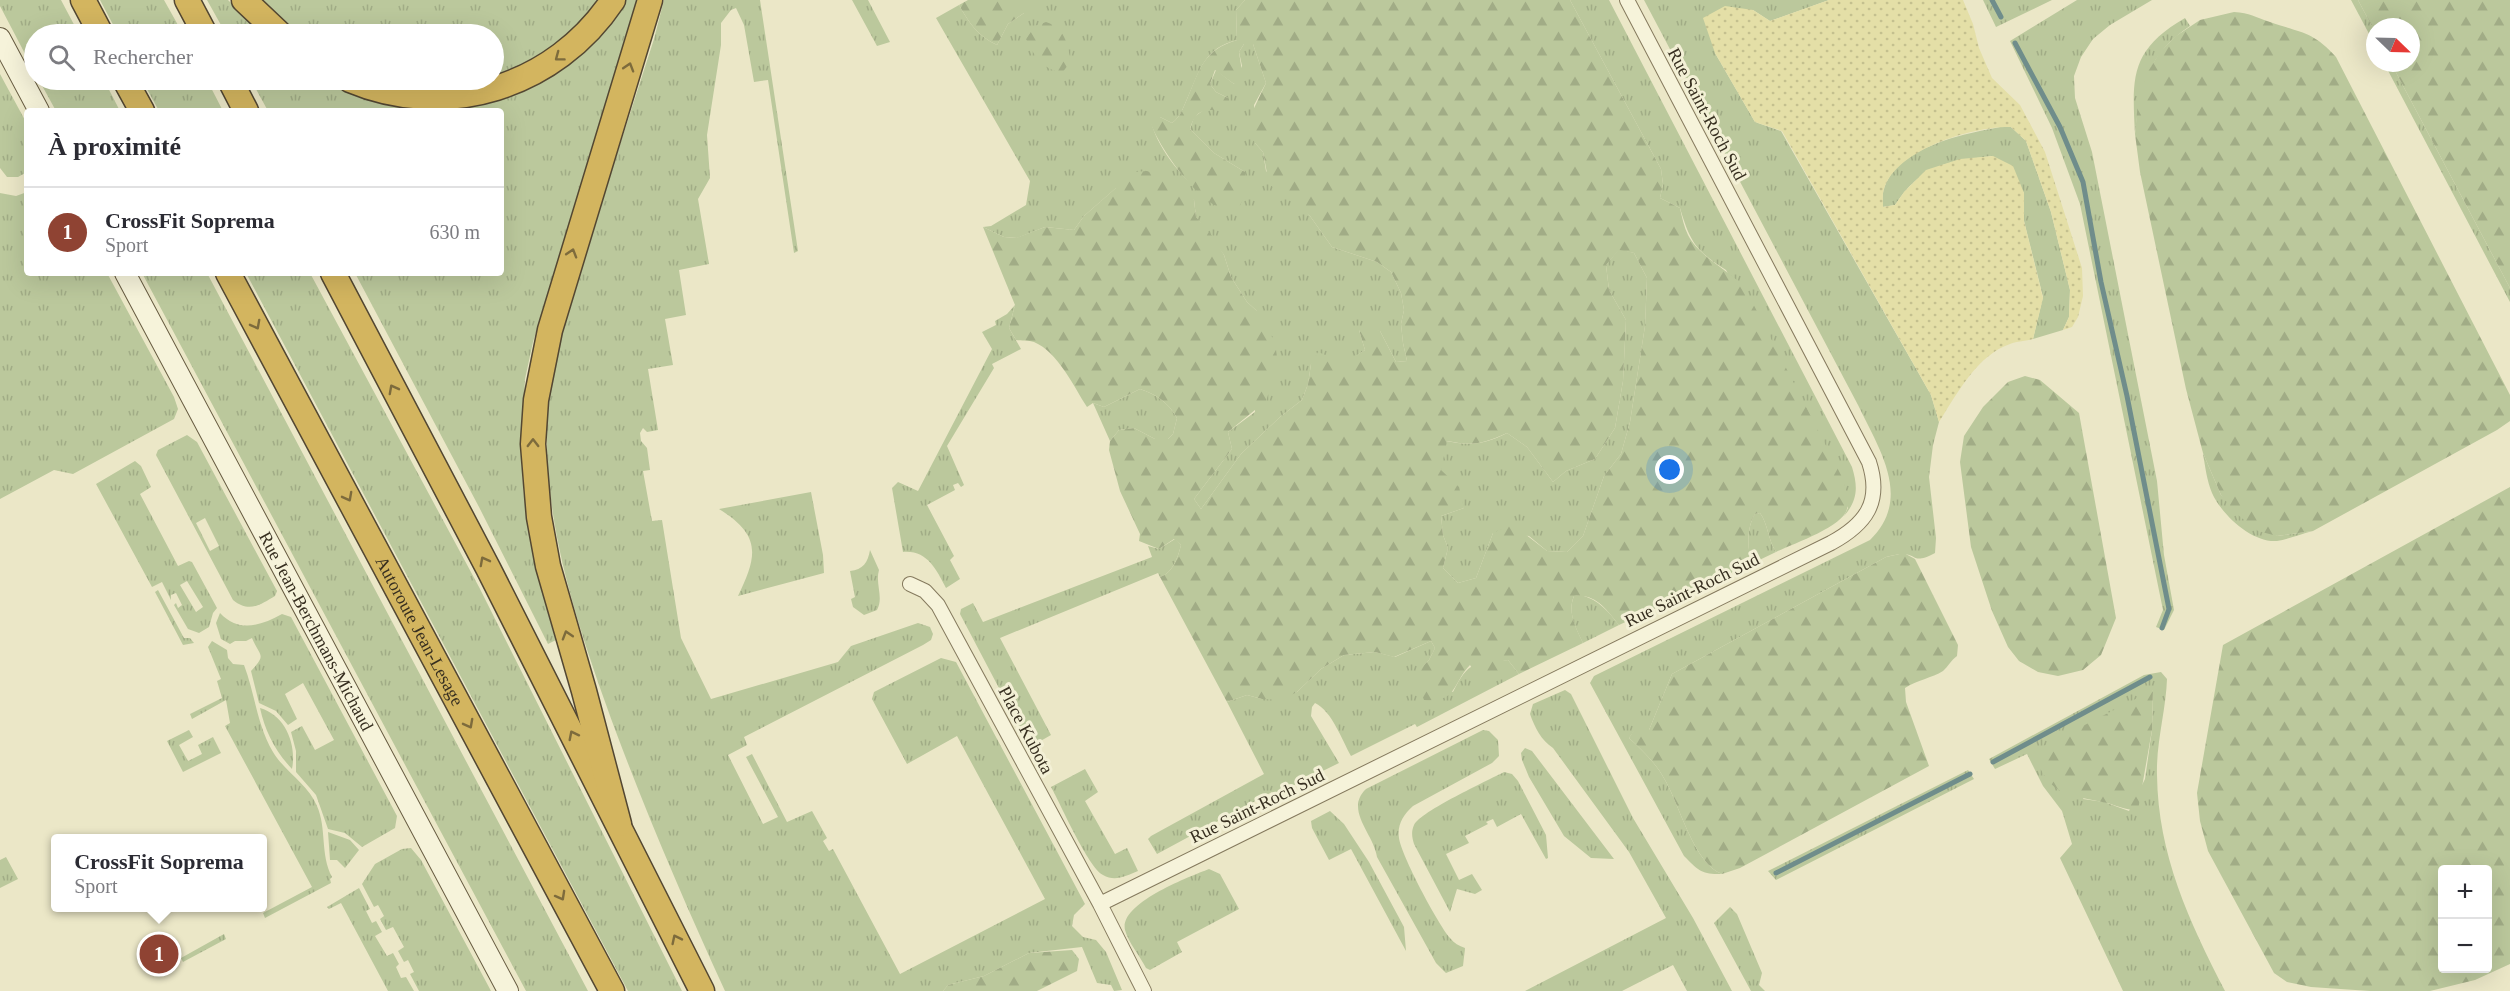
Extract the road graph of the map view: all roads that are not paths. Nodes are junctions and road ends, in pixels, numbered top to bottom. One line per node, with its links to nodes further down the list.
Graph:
1 (83, 0): 7 (highway)
2 (187, 0): 8 (highway)
3 (244, 0): 9 (highway)
4 (614, 0): 12 (highway, one-way to 12)
5 (650, 0): 25 (highway, one-way to 5)
6 (1627, 0): 26 (street, Rue Saint-Roch Sud)
7 (96, 24)
8 (200, 24)
9 (269, 24)
10 (0, 38): 11 (street)
11 (24, 83)
12 (504, 86)
13 (28, 90): 18 (street)
14 (130, 90): 19 (highway)
15 (235, 90): 20 (highway)
16 (381, 90): 17 (highway, one-way to 16)
17 (491, 90)
18 (37, 108)
19 (140, 108)
20 (244, 108)
21 (127, 276): 27 (street, Rue Jean-Berchmans-Michaud)
22 (230, 276): 28 (highway, Autoroute Jean-Lesage, one-way to 28)
23 (335, 276): 25 (highway, one-way to 23)
24 (910, 584): 26 (street, Place Kubota)
25 (619, 824): 29 (highway, one-way to 25)
26 (1100, 904): 30 (street)
27 (508, 991)
28 (612, 991)
29 (702, 991)
30 (1144, 991)

